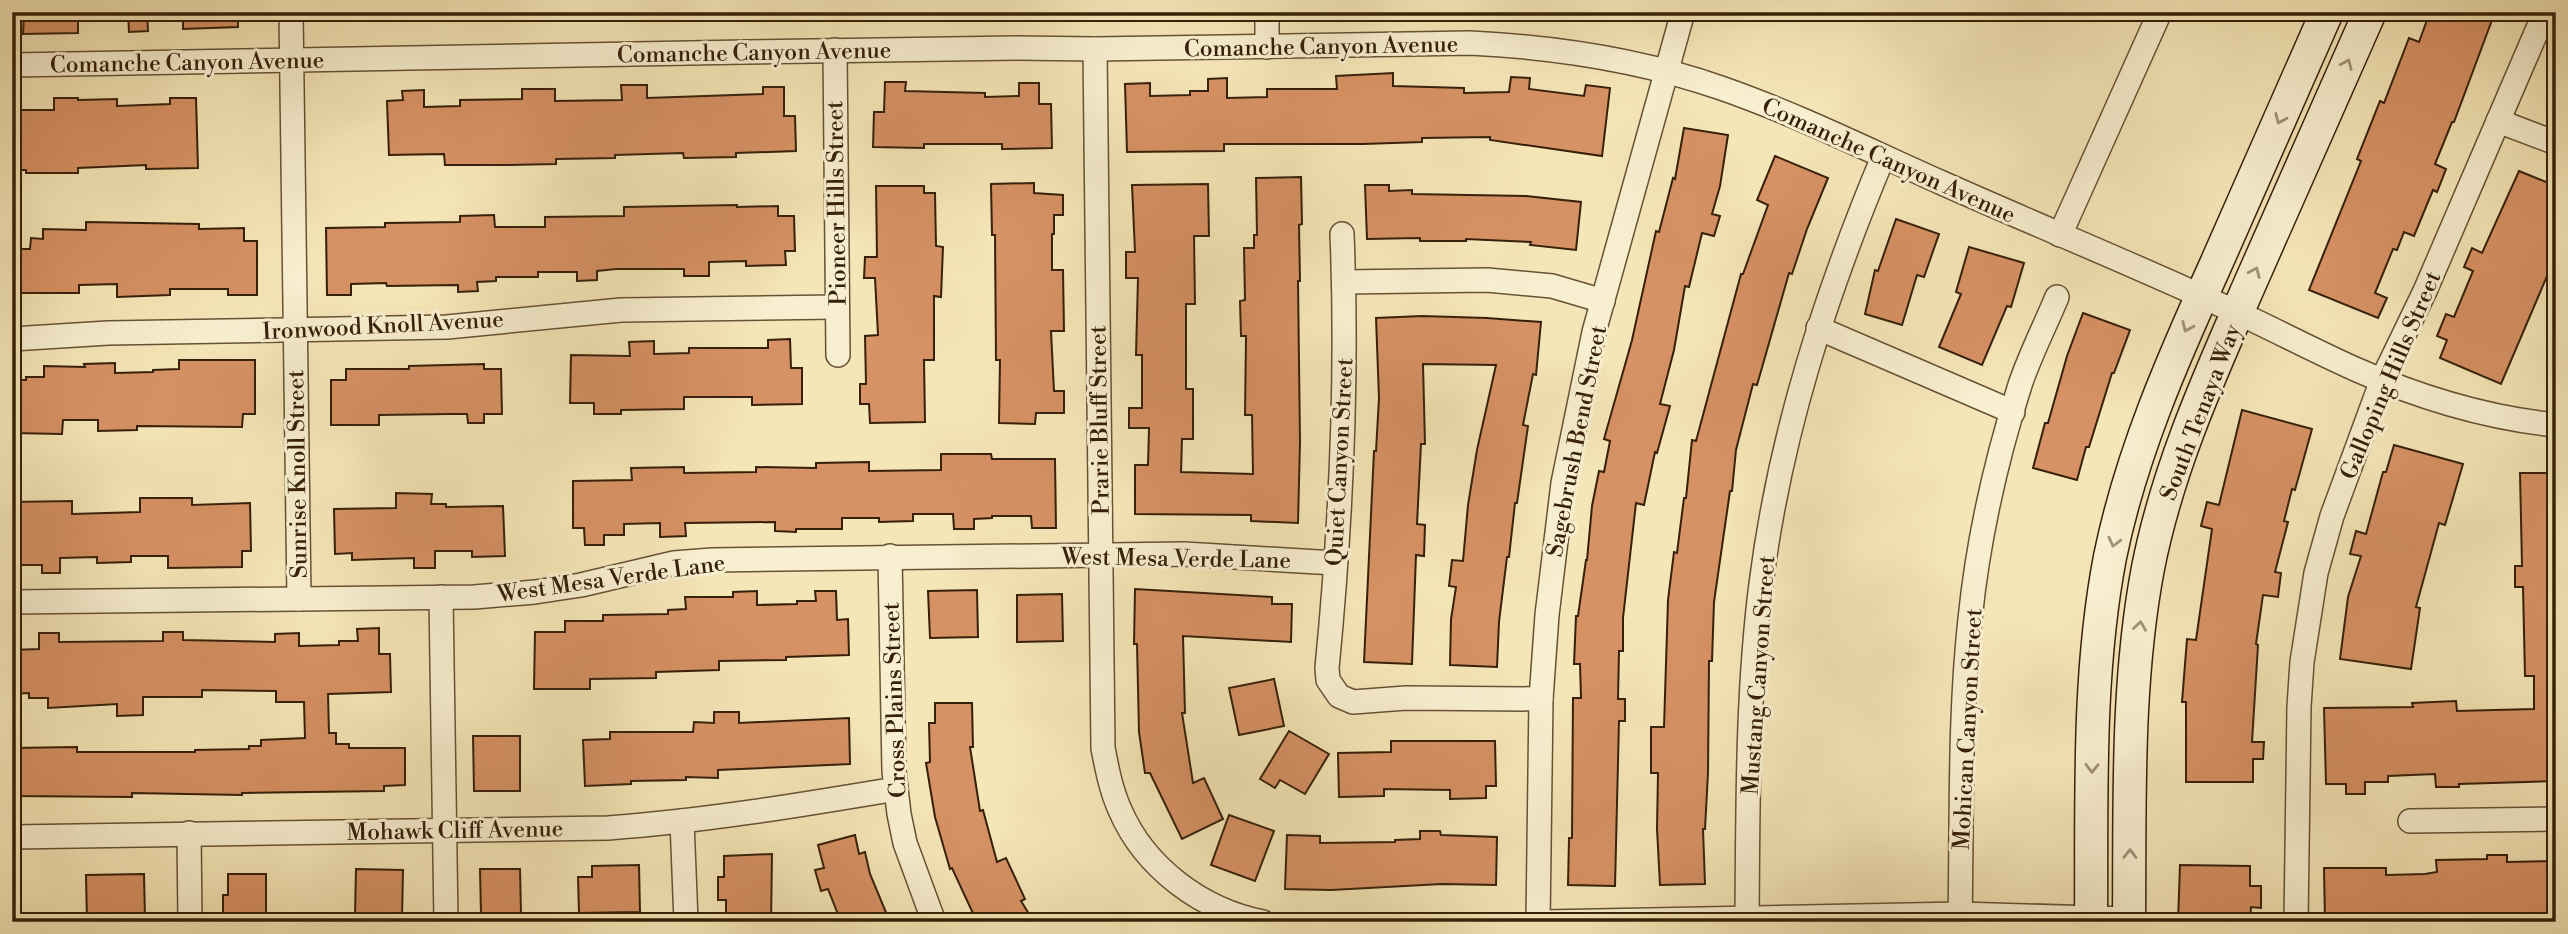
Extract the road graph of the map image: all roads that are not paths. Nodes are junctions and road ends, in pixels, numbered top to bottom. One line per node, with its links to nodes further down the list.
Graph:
1 (291, 12): 11 (street, Sunrise Knoll Street)
2 (1268, 12): 8 (street)
3 (1683, 12): 13 (street, Sagebrush Bend Street)
4 (2160, 12): 18 (street)
5 (2327, 12): 20 (street, South Tenaya Way, one-way to 20)
6 (2370, 12): 24 (street, South Tenaya Way, one-way to 6)
7 (2545, 12): 14 (street, Galloping Hills Street)
8 (1267, 47): 9 (street, Comanche Canyon Avenue); 13 (street, Comanche Canyon Avenue)
9 (1094, 49): 10 (street, Comanche Canyon Avenue); 32 (street, Prarie Bluff Street)
10 (835, 50): 11 (street, Comanche Canyon Avenue); 23 (street, Pioneer Hills Street)
11 (291, 61): 12 (street, Comanche Canyon Avenue); 26 (street, Sunrise Knoll Street)
12 (12, 65)
13 (1666, 71): 16 (street, Comanche Canyon Avenue); 22 (street, Sagebrush Bend Street)
14 (2498, 121): 15 (street); 29 (street, Galloping Hills Street)
15 (2556, 143)
16 (1883, 157): 18 (street, Comanche Canyon Avenue); 25 (street, Mustang Canyon Street)
17 (1342, 234): 19 (street, Quiet Canyon Street)
18 (2060, 235): 20 (street, Comanche Canyon Avenue)
19 (1344, 282): 22 (street); 34 (street, Quiet Canyon Street)
20 (2202, 296): 24 (street, Comanche Canyon Avenue); 48 (street, South Tenaya Way, one-way to 48)
21 (2057, 297): 30 (street, Mohican Canyon Street)
22 (1603, 301): 38 (street, Sagebrush Bend Street)
23 (837, 307): 26 (street, Ironwood Knoll Avenue); 28 (street, Pioneer Hills Street)
24 (2237, 312): 29 (street, Comanche Canyon Avenue); 49 (street, South Tenaya Way, one-way to 24)
25 (1818, 328): 30 (street); 46 (street, Mustang Canyon Street)
26 (295, 330): 27 (street, Ironwood Knoll Avenue); 36 (street, Sunrise Knoll Street)
27 (12, 339)
28 (838, 355)
29 (2382, 380): 31 (street, Comanche Canyon Avenue); 57 (street, Galloping Hills Street)
30 (2013, 412): 47 (street, Mohican Canyon Street)
31 (2556, 425)
32 (1101, 554): 33 (street, West Mesa Verde Lane); 34 (street, West Mesa Verde Lane); 54 (street, Prarie Bluff Street)
33 (890, 556): 35 (street, West Mesa Verde Lane); 39 (street, Cross Plains Street)
34 (1335, 563): 38 (street, Quiet Canyon Street)
35 (441, 597): 36 (street, West Mesa Verde Lane); 43 (street)
36 (299, 599): 37 (street, West Mesa Verde Lane)
37 (12, 602)
38 (1541, 699): 55 (street, Sagebrush Bend Street)
39 (896, 789): 41 (street, Mohawk Cliff Avenue); 53 (street, Cross Plains Street)
40 (2556, 819): 42 (street)
41 (682, 821): 43 (street, Mohawk Cliff Avenue); 52 (street)
42 (2410, 821)
43 (444, 830): 44 (street, Mohawk Cliff Avenue); 51 (street)
44 (189, 833): 45 (street, Mohawk Cliff Avenue); 50 (street)
45 (12, 837)
46 (1747, 918): 47 (street); 56 (street)
47 (1960, 918): 48 (street)
48 (2091, 920): 49 (street)
49 (2129, 920)
50 (190, 922)
51 (446, 922)
52 (686, 922)
53 (933, 922)
54 (1263, 922)
55 (1538, 922)
56 (1544, 922)
57 (2296, 922)

